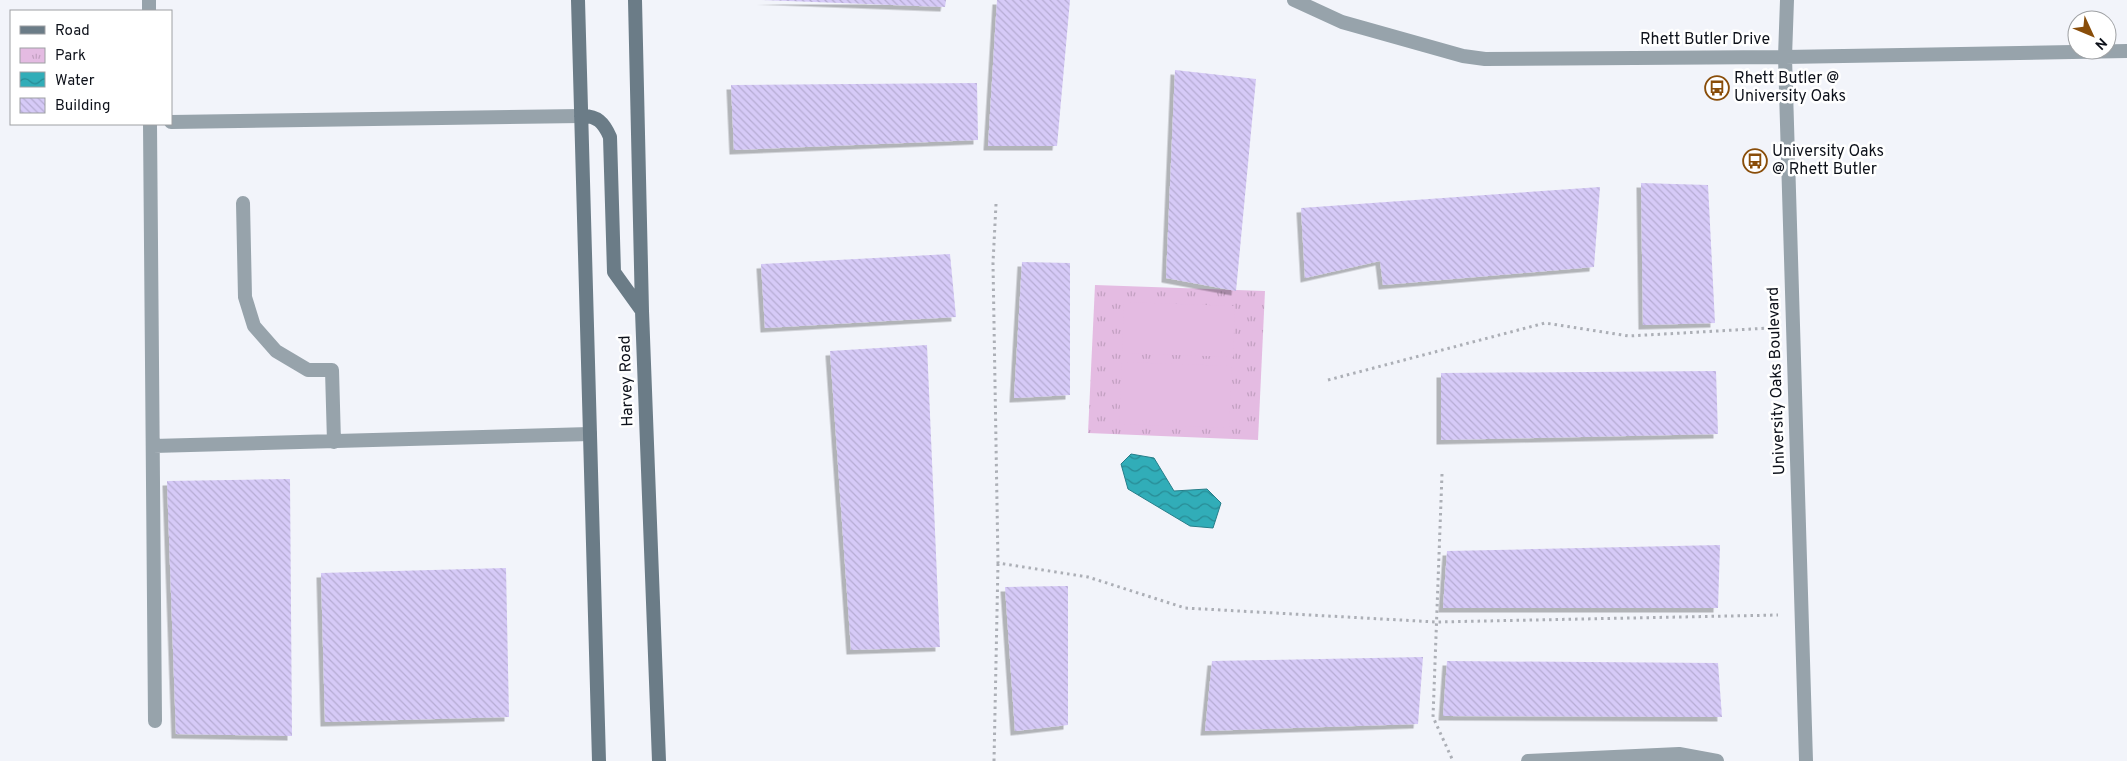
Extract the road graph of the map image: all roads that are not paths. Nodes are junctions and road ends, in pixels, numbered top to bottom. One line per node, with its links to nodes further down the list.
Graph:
1 (578, 0): 8 (main road)
2 (634, 0): 12 (main road, Harvey Road)
3 (1294, 0): 5 (street, Rhett Butler Drive)
4 (1787, 0): 7 (street, University Oaks Boulevard)
5 (1317, 5): 7 (street, Rhett Butler Drive)
6 (2127, 51): 7 (street, Rhett Butler Drive)
7 (1785, 57): 21 (street, University Oaks Boulevard)
8 (581, 116): 9 (street); 12 (main road); 13 (main road)
9 (172, 122)
10 (150, 125): 15 (street)
11 (243, 203): 14 (street)
12 (642, 311): 18 (main road, Harvey Road)
13 (590, 434): 14 (street); 17 (main road)
14 (334, 442): 15 (street)
15 (153, 446): 16 (street)
16 (155, 721)
17 (599, 761)
18 (659, 761)
19 (1528, 761): 20 (street)
20 (1717, 761)
21 (1806, 761)

